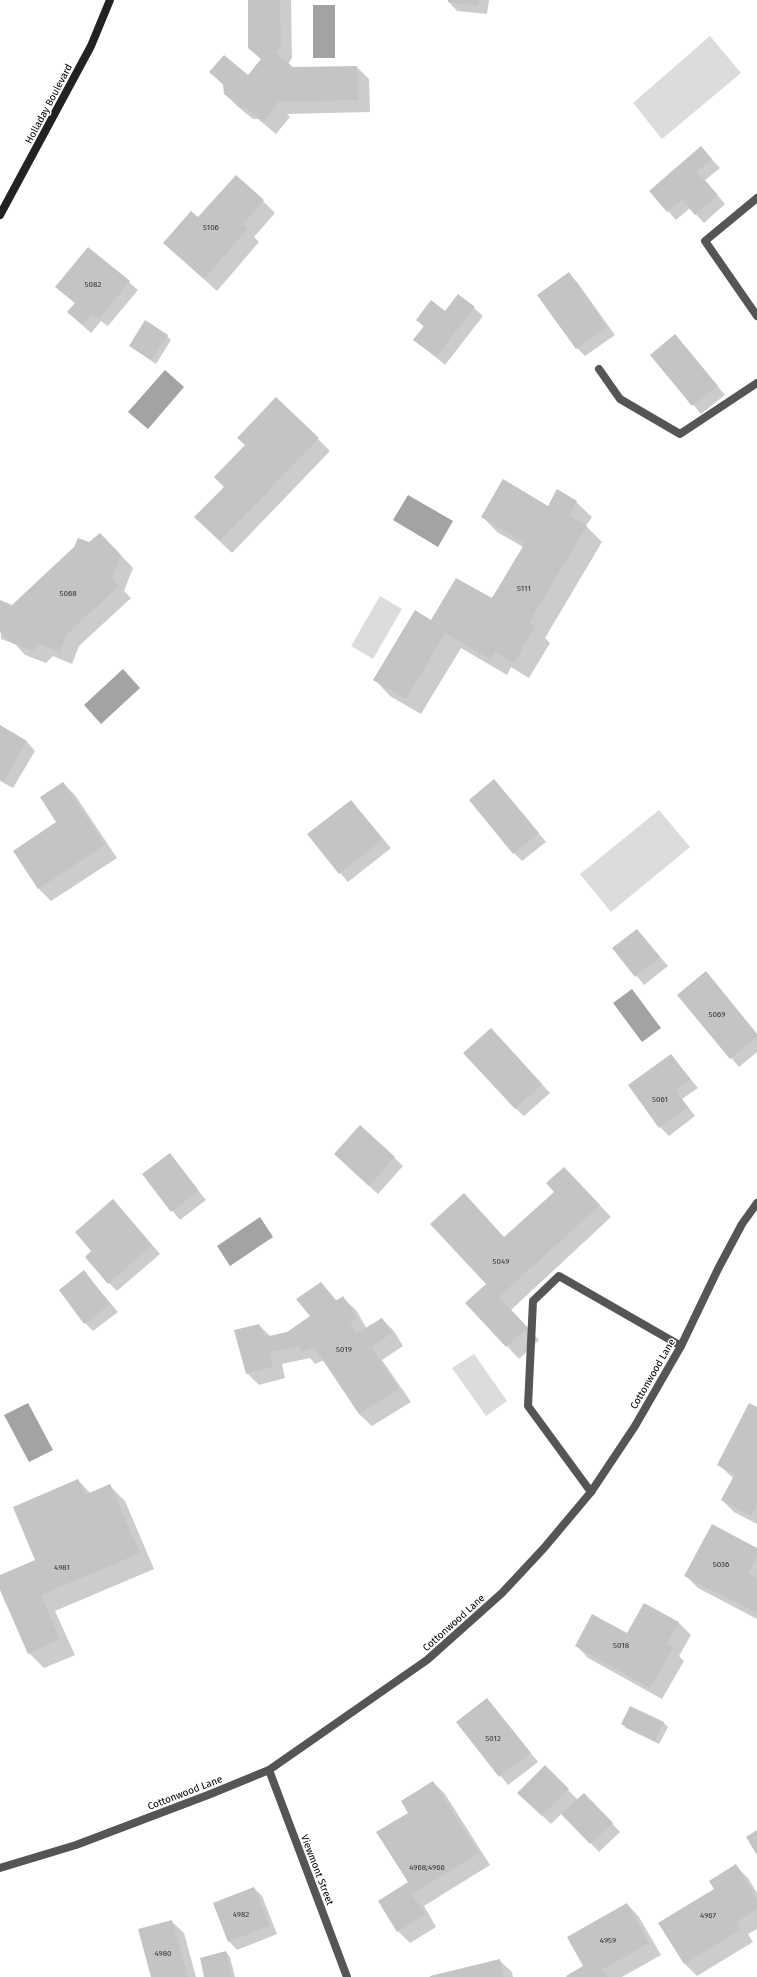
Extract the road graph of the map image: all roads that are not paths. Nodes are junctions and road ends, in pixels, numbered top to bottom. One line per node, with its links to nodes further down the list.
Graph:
1 (110, 0): 3 (main road, Holladay Boulevard)
2 (757, 198): 4 (street)
3 (0, 215)
4 (757, 316)
5 (599, 369): 6 (street)
6 (757, 383)
7 (757, 1203): 8 (street, Cottonwood Lane)
8 (681, 1346): 9 (street, Cottonwood Lane); 9 (street)
9 (591, 1492): 10 (street, Cottonwood Lane)
10 (269, 1770): 11 (street, Cottonwood Lane); 12 (street, Viewmont Street)
11 (0, 1868)
12 (347, 1977)

